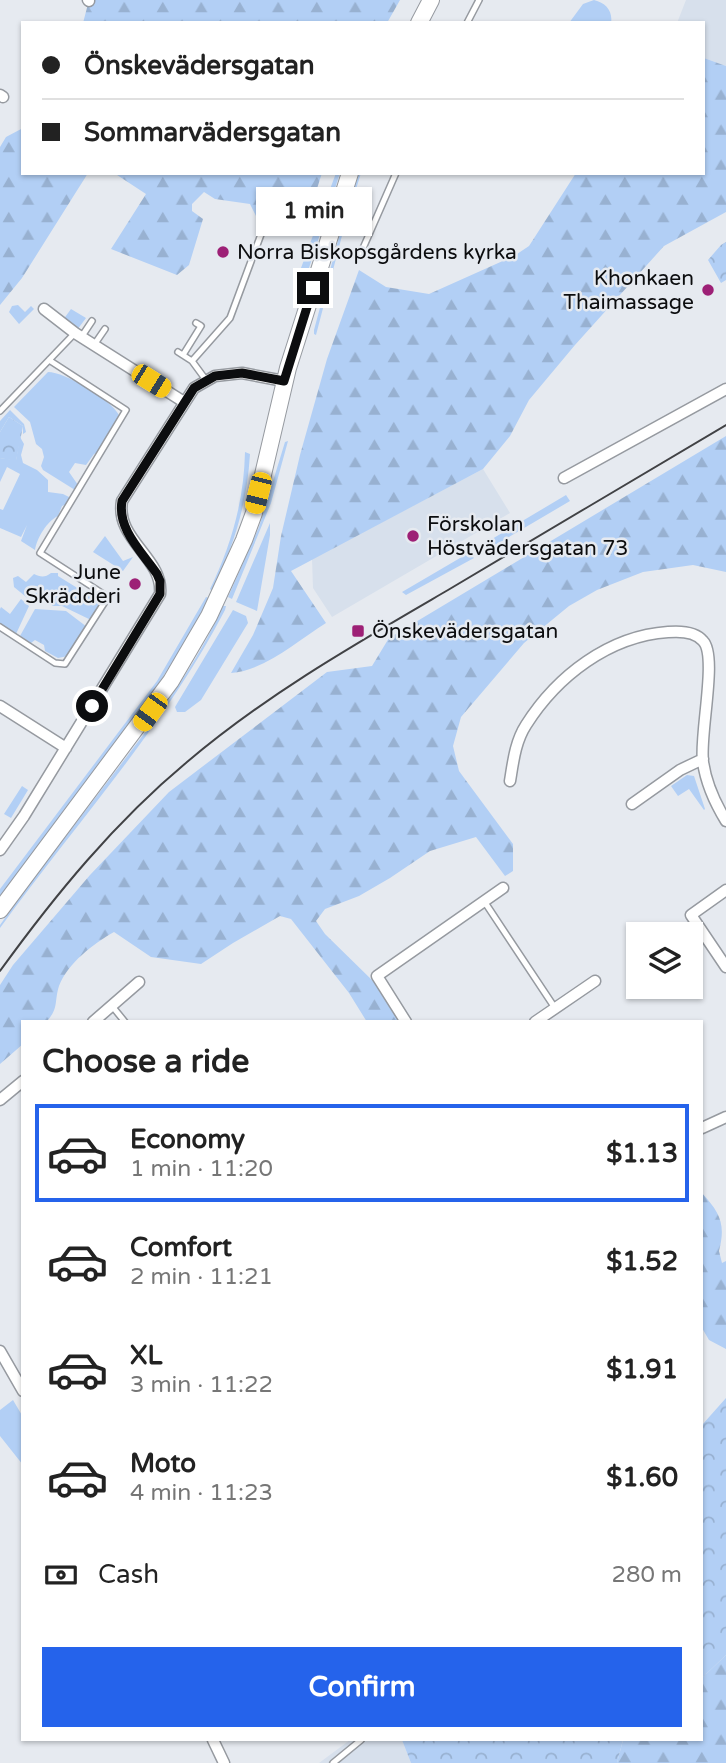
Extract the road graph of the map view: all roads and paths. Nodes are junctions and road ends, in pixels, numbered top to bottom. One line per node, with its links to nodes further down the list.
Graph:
1 (431, 0): 3 (street)
2 (479, 0): 4 (lane)
3 (420, 21)
4 (468, 21)
5 (349, 175): 18 (street)
6 (395, 175): 8 (lane)
7 (264, 229): 16 (lane)
8 (360, 255)
9 (44, 309): 13 (street)
10 (92, 321): 13 (lane)
11 (196, 323): 16 (lane)
12 (105, 329): 14 (lane)
13 (79, 335): 14 (street); 15 (lane)
14 (94, 345): 20 (street)
15 (49, 360): 21 (lane); 23 (lane)
16 (192, 361): 17 (lane)
17 (206, 380): 18 (street); 20 (street)
18 (284, 381): 34 (street)
19 (726, 389): 22 (street)
20 (184, 402): 25 (street)
21 (0, 411)
22 (564, 478)
23 (0, 626)
24 (0, 706): 25 (street)
25 (66, 748): 30 (street)
26 (703, 759): 27 (street); 28 (street); 29 (street)
27 (510, 782)
28 (632, 804)
29 (726, 821)
30 (0, 850)
31 (503, 888): 33 (street)
32 (726, 890): 35 (street)
33 (484, 901): 39 (lane); 42 (street)
34 (0, 910)
35 (726, 967)
36 (595, 981): 39 (street)
37 (139, 982): 38 (street)
38 (112, 1006): 40 (street); 41 (lane)
39 (555, 1008): 43 (street)
40 (95, 1020)
41 (123, 1020)
42 (405, 1020)
43 (538, 1020)
44 (21, 1083): 45 (street)
45 (0, 1100)
46 (726, 1117): 47 (street)
47 (703, 1128)
48 (0, 1350): 49 (street)
49 (21, 1387)
50 (213, 1741): 52 (street)
51 (360, 1741): 53 (lane)
52 (224, 1763)
53 (332, 1763)

